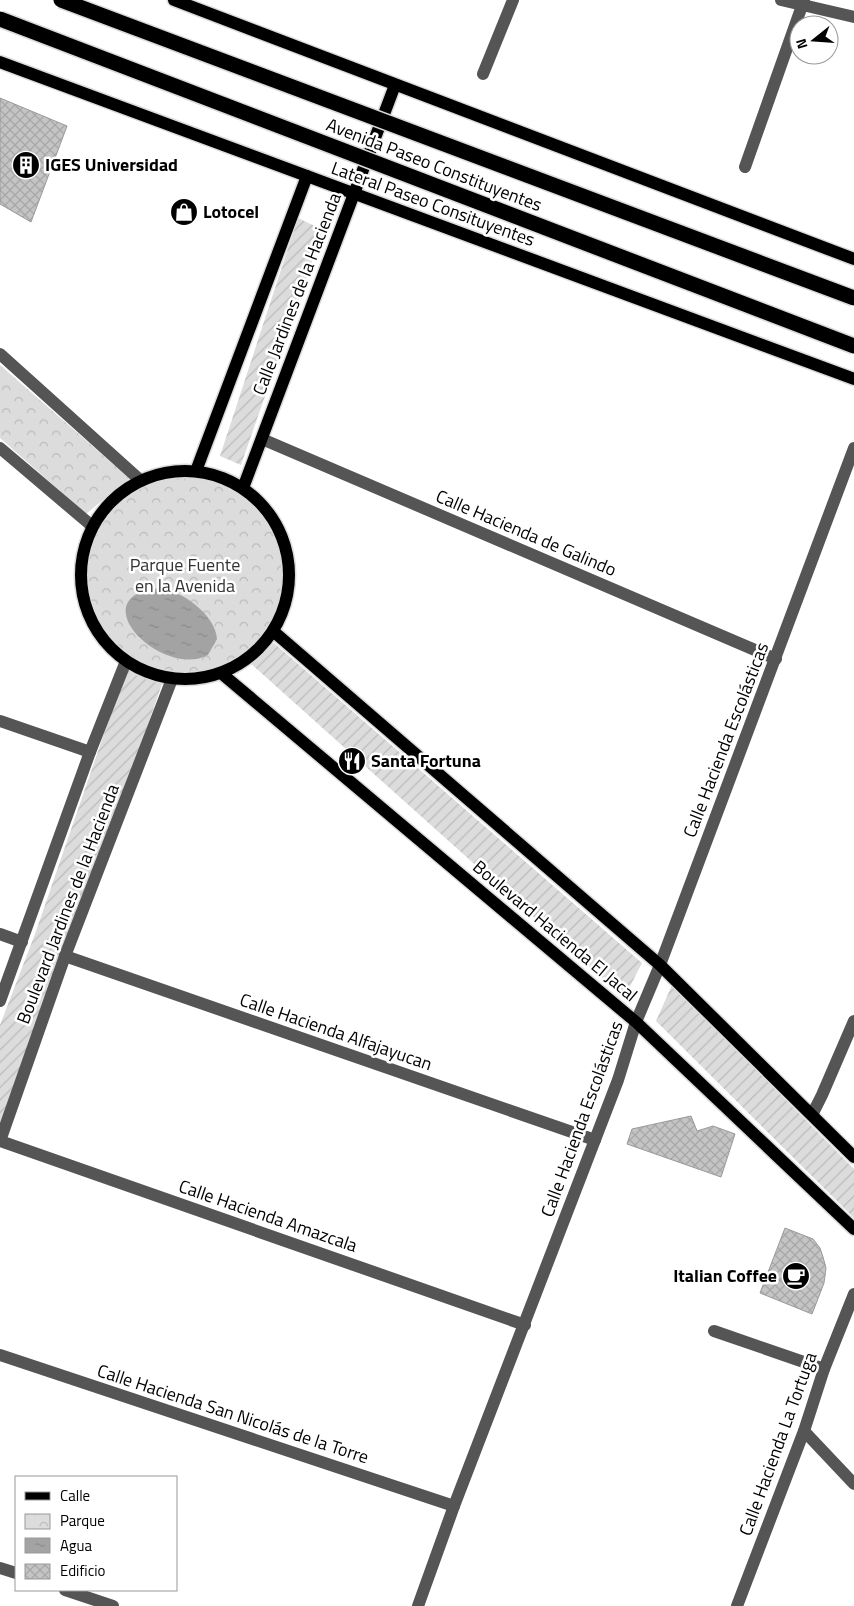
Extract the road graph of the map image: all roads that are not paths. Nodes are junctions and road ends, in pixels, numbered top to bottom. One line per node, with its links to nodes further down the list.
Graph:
1 (60, 0): 15 (highway, Avenida Paseo Constituyentes, bridge)
2 (174, 0): 10 (main road)
3 (513, 0): 9 (street)
4 (781, 0): 5 (street)
5 (803, 2): 6 (street); 11 (street)
6 (854, 17)
7 (0, 19): 16 (highway, Avenida Paseo Constituyentes, bridge)
8 (0, 62): 12 (main road, Lateral Paseo Consituyentes)
9 (483, 74)
10 (395, 85): 13 (main road, Calle Jardines de la Hacienda); 14 (main road)
11 (745, 167)
12 (307, 176): 13 (main road, Lateral Paseo Consituyentes); 22 (main road, Calle Jardines de la Hacienda)
13 (354, 194): 18 (main road, Lateral Paseo Consituyentes); 19 (main road, Calle Jardines de la Hacienda)
14 (854, 259)
15 (854, 298)
16 (854, 346)
17 (0, 354): 23 (street)
18 (854, 378)
19 (262, 439): 24 (main road, Calle Jardines de la Hacienda); 27 (street, Calle Hacienda de Galindo)
20 (0, 448): 25 (street)
21 (854, 448): 27 (street, Calle Hacienda Escolásticas)
22 (196, 471): 23 (main road); 24 (main road)
23 (140, 480): 25 (main road)
24 (243, 488): 26 (main road)
25 (92, 526): 28 (main road)
26 (273, 631): 29 (main road); 36 (main road)
27 (776, 659): 36 (street, Calle Hacienda Escolásticas)
28 (126, 661): 30 (main road); 32 (street, Boulevard Jardines de la Hacienda)
29 (221, 674): 30 (main road); 39 (main road, Boulevard Hacienda El Jacal)
30 (172, 679): 35 (street, Boulevard Jardines de la Hacienda)
31 (0, 721): 32 (street)
32 (90, 752): 34 (street, Boulevard Jardines de la Hacienda)
33 (0, 934): 34 (street)
34 (22, 942): 37 (street, Boulevard Jardines de la Hacienda)
35 (66, 956): 41 (street, Calle Hacienda Alfajayucan); 42 (street, Boulevard Jardines de la Hacienda)
36 (660, 964): 39 (street, Calle Hacienda Escolásticas); 40 (main road)
37 (0, 1001)
38 (854, 1021): 40 (street)
39 (636, 1022): 41 (street, Calle Hacienda Escolásticas); 44 (main road, Boulevard Hacienda El Jacal)
40 (812, 1115): 43 (main road)
41 (595, 1140): 46 (street, Calle Hacienda Escolásticas)
42 (0, 1141): 46 (street, Calle Hacienda Amazcala)
43 (854, 1157)
44 (854, 1229)
45 (854, 1294): 49 (street, Calle Hacienda La Tortuga)
46 (525, 1325): 52 (street, Calle Hacienda Escolásticas)
47 (714, 1331): 49 (street)
48 (0, 1355): 52 (street, Calle Hacienda San Nicolás de la Torre)
49 (824, 1368): 50 (street, Calle Hacienda La Tortuga)
50 (804, 1431): 51 (street); 58 (street, Calle Hacienda La Tortuga)
51 (854, 1484)
52 (454, 1506): 57 (street, Calle Hacienda Escolásticas)
53 (0, 1568): 54 (street)
54 (15, 1573)
55 (68, 1591): 56 (street)
56 (113, 1606)
57 (418, 1606)
58 (737, 1606)

